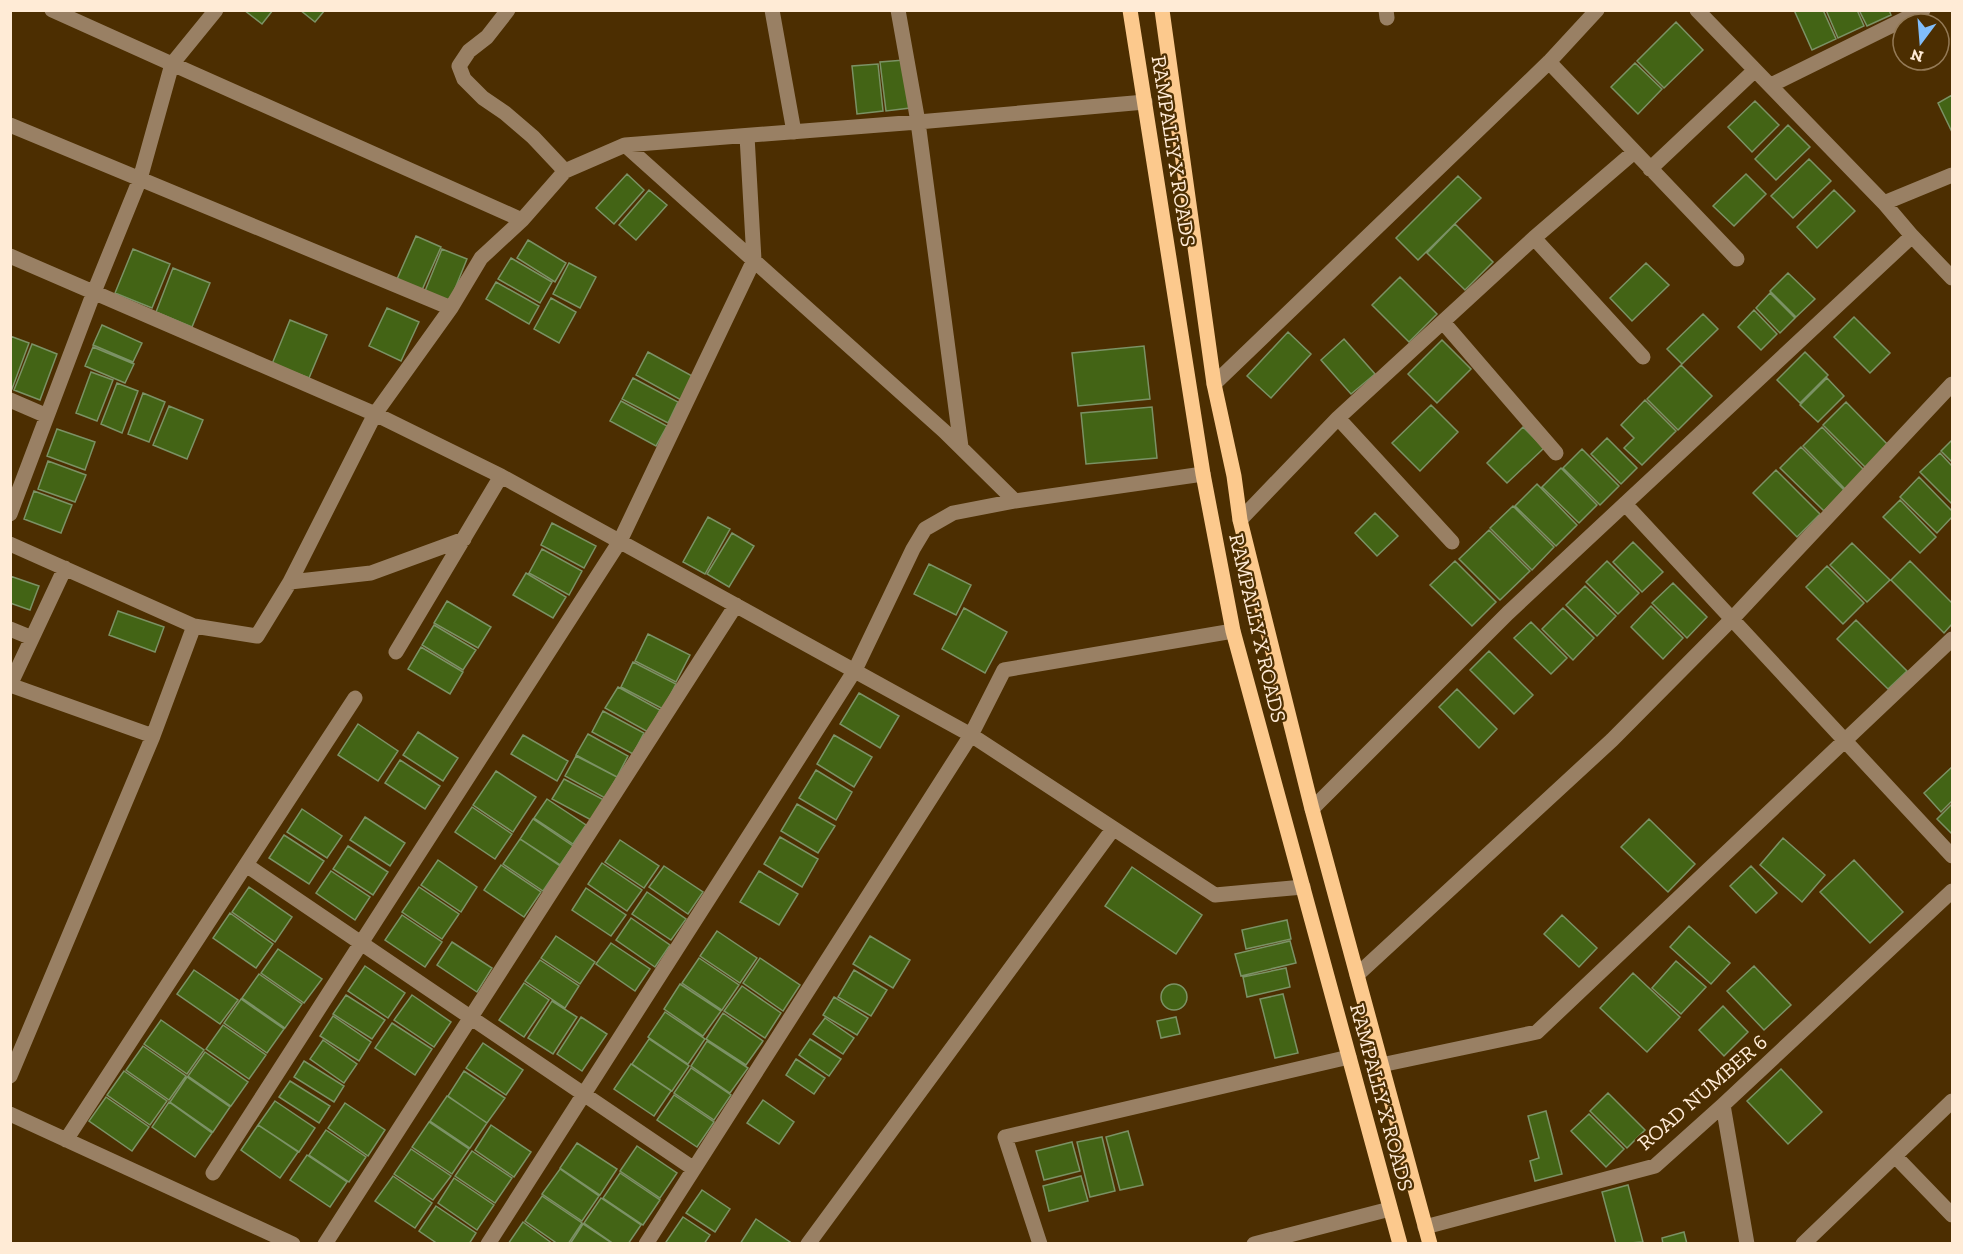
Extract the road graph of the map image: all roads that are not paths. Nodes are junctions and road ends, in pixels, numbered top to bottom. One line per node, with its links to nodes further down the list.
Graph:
1 (52, 10): 12 (street)
2 (216, 10): 12 (street)
3 (508, 10): 23 (street)
4 (772, 10): 18 (street)
5 (898, 10): 16 (street)
6 (1130, 10): 15 (main road, RAMPALLY X ROADS)
7 (1162, 10): 38 (main road)
8 (1598, 10): 11 (street)
9 (1697, 10): 13 (street)
10 (1923, 10): 14 (street)
11 (1549, 62): 21 (street); 38 (street)
12 (172, 64): 25 (street); 27 (street)
13 (1755, 70): 14 (street); 22 (street)
14 (1771, 85): 26 (street)
15 (1145, 102): 16 (street); 46 (main road, RAMPALLY X ROADS)
16 (918, 123): 18 (street); 44 (street)
17 (10, 125): 25 (street)
18 (794, 132): 19 (street)
19 (747, 136): 20 (street); 32 (street)
20 (625, 145): 23 (street); 32 (street)
21 (1634, 152): 22 (street); 29 (street)
22 (1650, 169): 31 (street)
23 (565, 171): 27 (street)
24 (1953, 175): 26 (street)
25 (140, 179): 34 (street); 35 (street)
26 (1884, 203): 28 (street)
27 (522, 220): 35 (street)
28 (1912, 236): 33 (street); 49 (street)
29 (1534, 238): 36 (street); 37 (street)
30 (10, 256): 34 (street)
31 (1737, 259)
32 (754, 260): 44 (street); 53 (street)
33 (1953, 278)
34 (94, 292): 41 (street); 42 (street)
35 (451, 308): 41 (street)
36 (1443, 322): 43 (street); 45 (street)
37 (1643, 357)
38 (1214, 384): 51 (main road)
39 (1953, 384): 59 (street)
40 (10, 400): 42 (street)
41 (375, 414): 47 (street); 57 (street)
42 (47, 416): 50 (street)
43 (1338, 418): 51 (street); 54 (street)
44 (961, 447): 48 (street)
45 (1556, 453)
46 (1203, 474): 48 (street); 62 (main road, RAMPALLY X ROADS)
47 (501, 476): 52 (street); 53 (street)
48 (1015, 501): 66 (street)
49 (1626, 505): 59 (street); 72 (street)
50 (10, 514)
51 (1240, 520): 72 (main road)
52 (464, 539): 57 (street); 65 (street)
53 (620, 541): 58 (street); 78 (street)
54 (1452, 542)
55 (10, 544): 56 (street)
56 (65, 568): 60 (street); 63 (street)
57 (290, 582): 60 (street)
58 (736, 605): 66 (street); 80 (street)
59 (1732, 619): 71 (street); 79 (street)
60 (194, 626): 70 (street)
61 (10, 629): 63 (street)
62 (1233, 631): 69 (street); 76 (main road, RAMPALLY X ROADS)
63 (32, 638): 67 (street)
64 (1953, 639): 71 (street)
65 (396, 652)
66 (855, 670): 69 (street); 84 (street)
67 (10, 685): 70 (street)
68 (356, 698): 75 (street)
69 (971, 735): 73 (street); 90 (street)
70 (153, 736): 83 (street)
71 (1846, 740): 74 (street); 82 (street)
72 (1312, 809): 79 (main road)
73 (1113, 829): 76 (street); 99 (street)
74 (1953, 856)
75 (246, 865): 78 (street); 88 (street)
76 (1303, 886): 81 (main road, RAMPALLY X ROADS)
77 (1953, 891): 86 (street, ROAD NUMBER 6)
78 (361, 943): 80 (street); 91 (street)
79 (1357, 975): 82 (main road)
80 (470, 1018): 84 (street); 96 (street)
81 (1349, 1057): 92 (main road, RAMPALLY X ROADS); 100 (street)
82 (1381, 1065): 94 (main road)
83 (10, 1076)
84 (583, 1094): 90 (street); 97 (street)
85 (1953, 1101): 89 (street)
86 (1723, 1106): 94 (street, ROAD NUMBER 6); 104 (street)
87 (10, 1114): 88 (street)
88 (66, 1140): 95 (street)
89 (1895, 1156): 93 (street); 105 (street)
90 (694, 1169): 98 (street)
91 (213, 1173)
92 (1390, 1209): 101 (street); 102 (main road, RAMPALLY X ROADS)
93 (1953, 1215)
94 (1425, 1227): 103 (main road)
95 (293, 1244)
96 (325, 1244)
97 (488, 1244)
98 (646, 1244)
99 (808, 1244)
100 (1040, 1244)
101 (1254, 1244)
102 (1400, 1244)
103 (1430, 1244)
104 (1748, 1244)
105 (1803, 1244)

